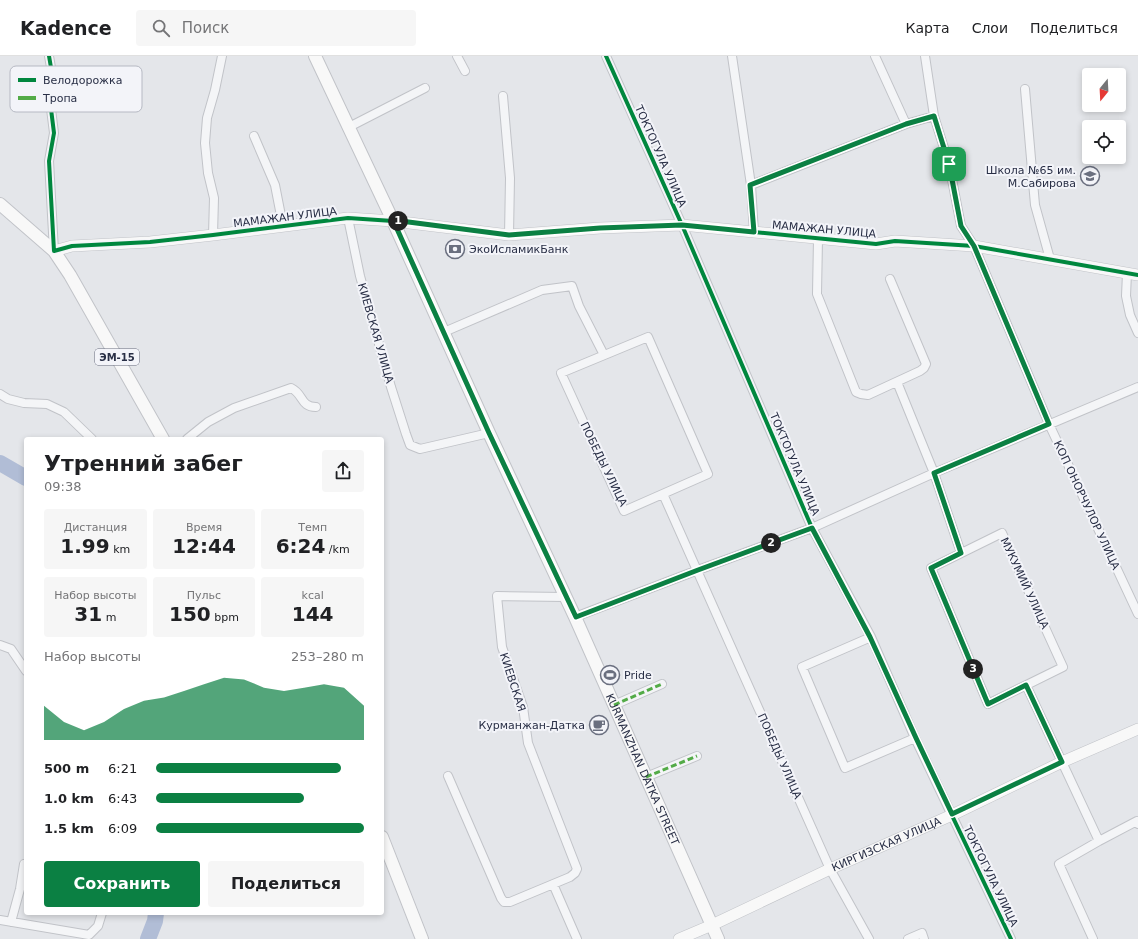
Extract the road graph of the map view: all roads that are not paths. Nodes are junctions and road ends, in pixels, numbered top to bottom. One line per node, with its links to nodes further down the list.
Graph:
1 (49, 56): 9 (street)
2 (222, 56): 26 (street)
3 (315, 56): 17 (main road, KURMANZHAN DATKA STREET)
4 (457, 56): 10 (street)
5 (606, 56): 23 (street, ТОКТОГУЛА УЛИЦА)
6 (732, 56): 19 (street)
7 (875, 56): 16 (street)
8 (926, 56): 15 (street, КОП ОНОРЧУЛОР УЛИЦА)
9 (51, 66)
10 (464, 72)
11 (425, 88): 17 (street)
12 (1025, 89): 31 (street)
13 (503, 96): 27 (street)
14 (51, 112): 30 (street)
15 (934, 116): 16 (street); 29 (street, КОП ОНОРЧУЛОР УЛИЦА)
16 (906, 124): 19 (street)
17 (349, 127): 22 (main road, KURMANZHAN DATKA STREET)
18 (254, 136): 24 (street)
19 (750, 185): 25 (street)
20 (2, 207): 30 (main road)
21 (348, 218): 22 (street, МАМАЖАН УЛИЦА); 24 (street, МАМАЖАН УЛИЦА); 42 (street, КИЕВСКАЯ УЛИЦА)
22 (393, 220): 27 (street, МАМАЖАН УЛИЦА); 34 (main road, KURMANZHAN DATKA STREET)
23 (682, 225): 25 (street, МАМАЖАН УЛИЦА); 27 (street, МАМАЖАН УЛИЦА); 48 (street, ТОКТОГУЛА УЛИЦА)
24 (283, 226): 26 (street, МАМАЖАН УЛИЦА)
25 (754, 232): 28 (street, МАМАЖАН УЛИЦА)
26 (213, 235): 30 (street, МАМАЖАН УЛИЦА)
27 (509, 235)
28 (818, 239): 29 (street, МАМАЖАН УЛИЦА); 37 (street)
29 (974, 246): 31 (street, МАМАЖАН УЛИЦА); 41 (street, КОП ОНОРЧУЛОР УЛИЦА)
30 (54, 251): 44 (main road, ЭМ-15)
31 (1050, 259): 32 (street, МАМАЖАН УЛИЦА)
32 (1133, 274): 35 (street)
33 (890, 279): 37 (street)
34 (444, 332): 36 (street); 42 (main road, KURMANZHAN DATKA STREET)
35 (1138, 333)
36 (604, 355): 47 (street, ПОБЕДЫ УЛИЦА); 47 (street, ПОБЕДЫ УЛИЦА)
37 (897, 382): 46 (street)
38 (1138, 387): 41 (street)
39 (0, 394): 43 (street)
40 (316, 407): 45 (street)
41 (1049, 424): 46 (street); 52 (street, КОП ОНОРЧУЛОР УЛИЦА)
42 (489, 433): 51 (main road, KURMANZHAN DATKA STREET)
43 (90, 437)
44 (162, 437)
45 (189, 437)
46 (934, 473): 48 (street); 49 (street)
47 (663, 494): 50 (street, ПОБЕДЫ УЛИЦА)
48 (812, 528): 50 (street); 54 (street, ТОКТОГУЛА УЛИЦА)
49 (961, 553): 58 (street, МУКУМИЙ УЛИЦА); 58 (street, МУКУМИЙ УЛИЦА)
50 (698, 570): 53 (street); 71 (street, ПОБЕДЫ УЛИЦА)
51 (565, 597): 53 (main road, KURMANZHAN DATKA STREET); 72 (street, КИЕВСКАЯ)
52 (1138, 614)
53 (576, 617): 59 (main road, KURMANZHAN DATKA STREET)
54 (870, 637): 61 (street, ТОКТОГУЛА УЛИЦА); 61 (street)
55 (0, 645): 56 (street)
56 (24, 668)
57 (662, 684): 59 (street)
58 (1026, 685): 63 (street)
59 (614, 705): 65 (main road, KURMANZHAN DATKA STREET)
60 (1138, 729): 63 (street, КИРГИЗСКАЯ УЛИЦА)
61 (916, 738): 66 (street, ТОКТОГУЛА УЛИЦА)
62 (697, 756): 65 (street)
63 (1062, 762): 66 (street, КИРГИЗСКАЯ УЛИЦА); 68 (street)
64 (448, 776): 72 (street)
65 (646, 777): 76 (main road, KURMANZHAN DATKA STREET)
66 (952, 814): 71 (street, КИРГИЗСКАЯ УЛИЦА); 84 (street, ТОКТОГУЛА УЛИЦА)
67 (1138, 824): 68 (street)
68 (1099, 841): 85 (street)
69 (384, 842): 77 (main road)
70 (24, 864): 75 (street)
71 (830, 869): 76 (street, КИРГИЗСКАЯ УЛИЦА); 81 (street, ПОБЕДЫ УЛИЦА)
72 (553, 884): 78 (street)
73 (101, 915): 75 (street)
74 (0, 920): 75 (street)
75 (11, 922)
76 (712, 925): 79 (street, КИРГИЗСКАЯ УЛИЦА); 80 (main road, KURMANZHAN DATKA STREET)
77 (422, 939)
78 (577, 939)
79 (679, 939)
80 (718, 939)
81 (869, 939)
82 (908, 939): 83 (street)
83 (924, 939)
84 (1011, 939)
85 (1092, 939)

